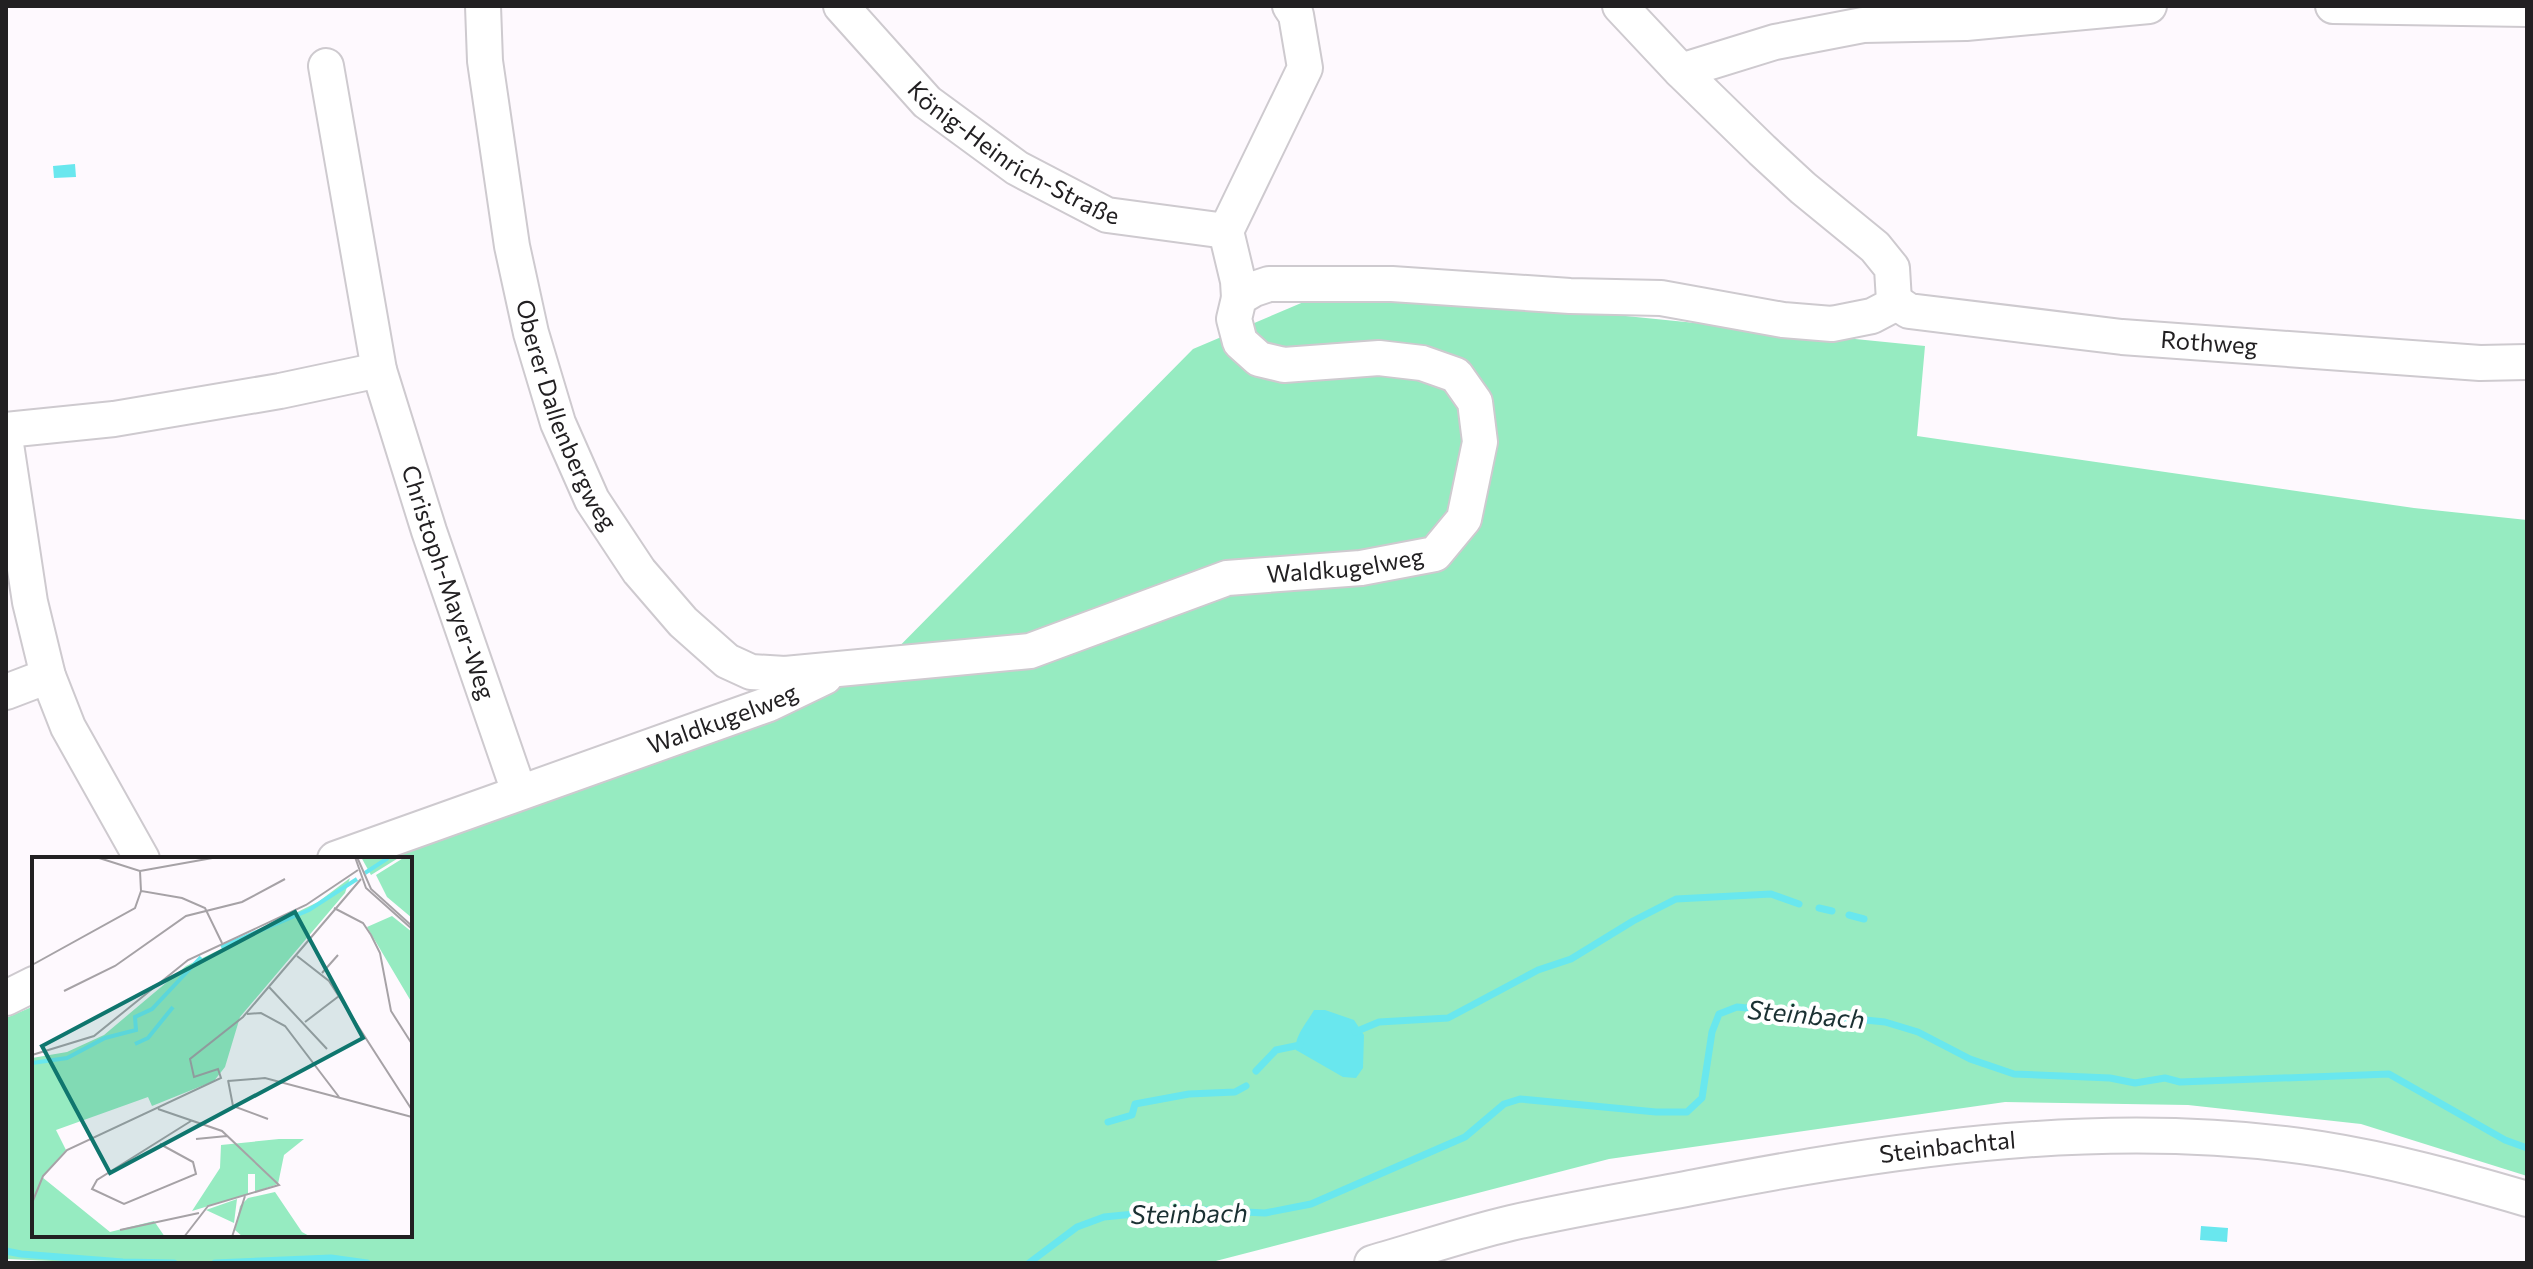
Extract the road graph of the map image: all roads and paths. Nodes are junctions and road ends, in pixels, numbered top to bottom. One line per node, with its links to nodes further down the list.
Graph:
1 (483, 6): 18 (street, Oberer Dallenbergweg)
2 (841, 6): 11 (street, König-Heinrich-Straße)
3 (1290, 6): 11 (street)
4 (1620, 6): 10 (street)
5 (2149, 6): 8 (street)
6 (2333, 6): 7 (street)
7 (2527, 9)
8 (2018, 12): 10 (street)
9 (326, 66): 15 (street, Christoph-Mayer-Weg)
10 (1681, 71): 13 (street)
11 (1226, 231): 12 (street, Waldkugelweg)
12 (1239, 298): 13 (street); 18 (street, Waldkugelweg)
13 (1894, 301): 14 (street, Rothweg)
14 (2527, 362)
15 (379, 370): 16 (street); 21 (street, Christoph-Mayer-Weg)
16 (6, 430)
17 (6, 444): 19 (street)
18 (843, 668): 21 (street, Waldkugelweg)
19 (48, 676): 20 (street); 22 (street)
20 (6, 692)
21 (519, 792): 23 (street, Waldkugelweg)
22 (141, 857)
23 (340, 857)
24 (32, 985): 25 (street)
25 (6, 998)
26 (2527, 1199): 27 (street, Steinbachtal)
27 (1372, 1263)

